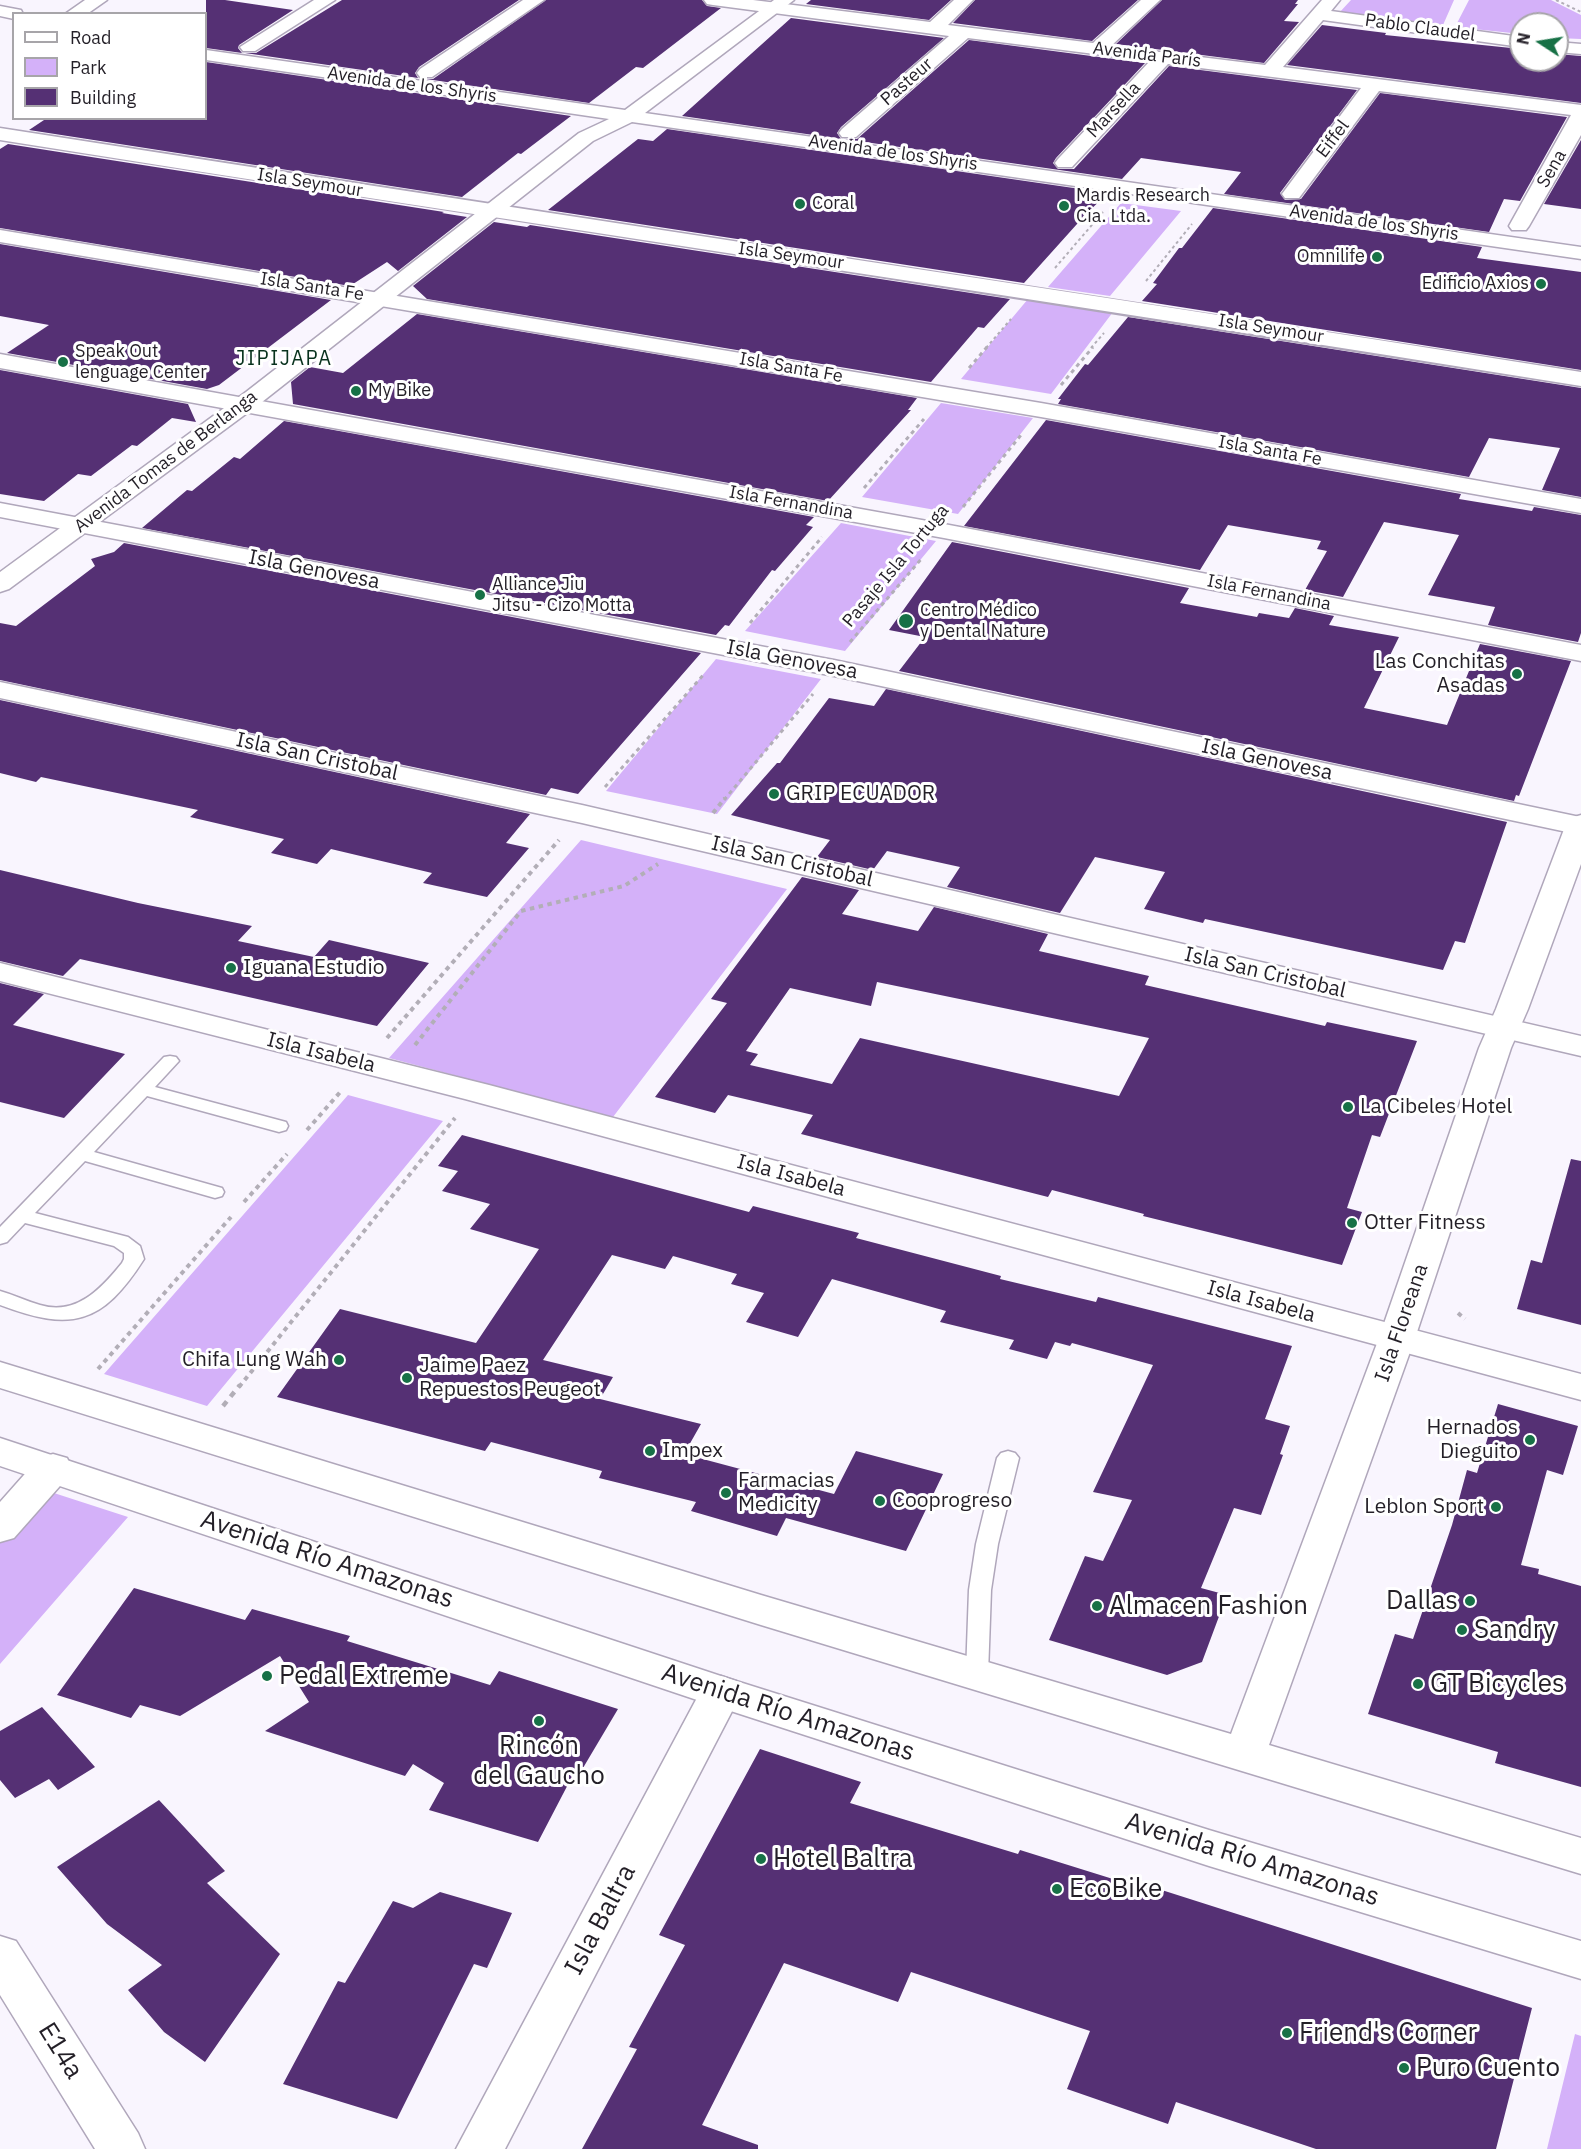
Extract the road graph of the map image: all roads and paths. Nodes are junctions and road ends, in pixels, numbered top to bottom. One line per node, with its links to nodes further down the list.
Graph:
1 (98, 0): 10 (street)
2 (326, 0): 17 (street)
3 (535, 0): 22 (street)
4 (713, 0): 9 (street, Avenida París)
5 (964, 0): 13 (street, Pasteur)
6 (1151, 0): 18 (street)
7 (1331, 0): 12 (street)
8 (1556, 0): 11 (path)
9 (768, 3): 13 (street, Avenida París); 24 (street, Avenida Tomas de Berlanga)
10 (77, 12)
11 (1581, 12)
12 (1318, 15): 15 (street, Pablo Claudel); 21 (street)
13 (934, 28): 14 (street, Avenida París)
14 (964, 32): 18 (street, Avenida París); 27 (street, Pasteur)
15 (1509, 40)
16 (207, 41): 17 (street, Avenida de los Shyris)
17 (249, 47): 22 (street, Avenida de los Shyris)
18 (1098, 48): 20 (street, Avenida París)
19 (207, 55): 26 (street, Avenida de los Shyris)
20 (1164, 57): 21 (street, Avenida París); 30 (street, Marsella)
21 (1271, 70): 23 (street, Avenida París)
22 (426, 73): 24 (street, Avenida de los Shyris)
23 (1375, 83): 25 (street, Avenida París); 31 (street, Eiffel)
24 (631, 107): 26 (street, Avenida de los Shyris); 27 (street, Avenida de los Shyris); 29 (street, Avenida Tomas de Berlanga); 37 (street, Avenida de los Shyris)
25 (1580, 111): 34 (street, Sena)
26 (603, 112): 29 (street, Avenida Tomas de Berlanga)
27 (849, 133): 30 (street, Avenida de los Shyris)
28 (0, 134): 32 (street, Isla Seymour)
29 (586, 137): 32 (street, Avenida Tomas de Berlanga)
30 (1065, 163): 31 (street, Avenida de los Shyris)
31 (1292, 194): 34 (street, Avenida de los Shyris)
32 (491, 212): 39 (street, Avenida Tomas de Berlanga); 42 (street, Isla Seymour)
33 (1192, 223): 38 (path)
34 (1519, 226): 35 (street, Avenida de los Shyris)
35 (1581, 235)
36 (0, 236): 39 (street, Isla Santa Fe)
37 (1581, 253)
38 (1144, 283)
39 (381, 299): 43 (street, Avenida Tomas de Berlanga); 44 (street, Isla Santa Fe)
40 (1107, 328): 44 (path, Pasaje Isla Tortuga)
41 (0, 361): 43 (street, Isla Fernandina)
42 (1581, 379)
43 (244, 404): 47 (street, Avenida Tomas de Berlanga); 48 (street, Isla Fernandina)
44 (1041, 410): 45 (street, Isla Santa Fe); 48 (path, Pasaje Isla Tortuga)
45 (1581, 506)
46 (0, 510): 47 (street, Isla Genovesa)
47 (79, 526): 49 (street, Avenida Tomas de Berlanga); 51 (street, Isla Genovesa)
48 (944, 531): 50 (street, Isla Fernandina); 51 (path, Pasaje Isla Tortuga)
49 (0, 584)
50 (1581, 652)
51 (834, 668): 53 (street, Isla Genovesa); 54 (path, Pasaje Isla Tortuga)
52 (0, 690): 54 (street, Isla San Cristobal)
53 (1581, 825): 56 (street, Isla Floreana)
54 (692, 838): 56 (street, Isla San Cristobal); 58 (path, Pasaje Isla Tortuga)
55 (0, 972): 62 (street, Isla Isabela)
56 (1503, 1029): 57 (street, Isla San Cristobal); 71 (street, Isla Floreana)
57 (1581, 1046)
58 (410, 1051)
59 (170, 1061): 61 (lane)
60 (348, 1084): 64 (path)
61 (143, 1089): 63 (lane); 66 (lane)
62 (477, 1092): 71 (street, Isla Isabela); 75 (path)
63 (279, 1126)
64 (301, 1137)
65 (294, 1146): 73 (path)
66 (81, 1154): 67 (lane); 68 (lane)
67 (215, 1192)
68 (21, 1216): 69 (lane); 70 (lane)
69 (0, 1238)
70 (0, 1298)
71 (1397, 1338): 74 (street, Isla Isabela); 82 (street, Isla Floreana)
72 (0, 1375): 75 (street)
73 (92, 1376)
74 (1581, 1387)
75 (200, 1435): 80 (street)
76 (0, 1452): 78 (street, Avenida Río Amazonas)
77 (1008, 1458): 80 (lane)
78 (52, 1468): 79 (street); 81 (street, Avenida Río Amazonas)
79 (0, 1528)
80 (977, 1674): 82 (street)
81 (721, 1692): 85 (street, Avenida Río Amazonas); 87 (street, Isla Baltra)
82 (1245, 1754): 83 (street)
83 (1581, 1856)
84 (0, 1955): 86 (street, E14a)
85 (1581, 1960)
86 (122, 2149)
87 (480, 2149)

